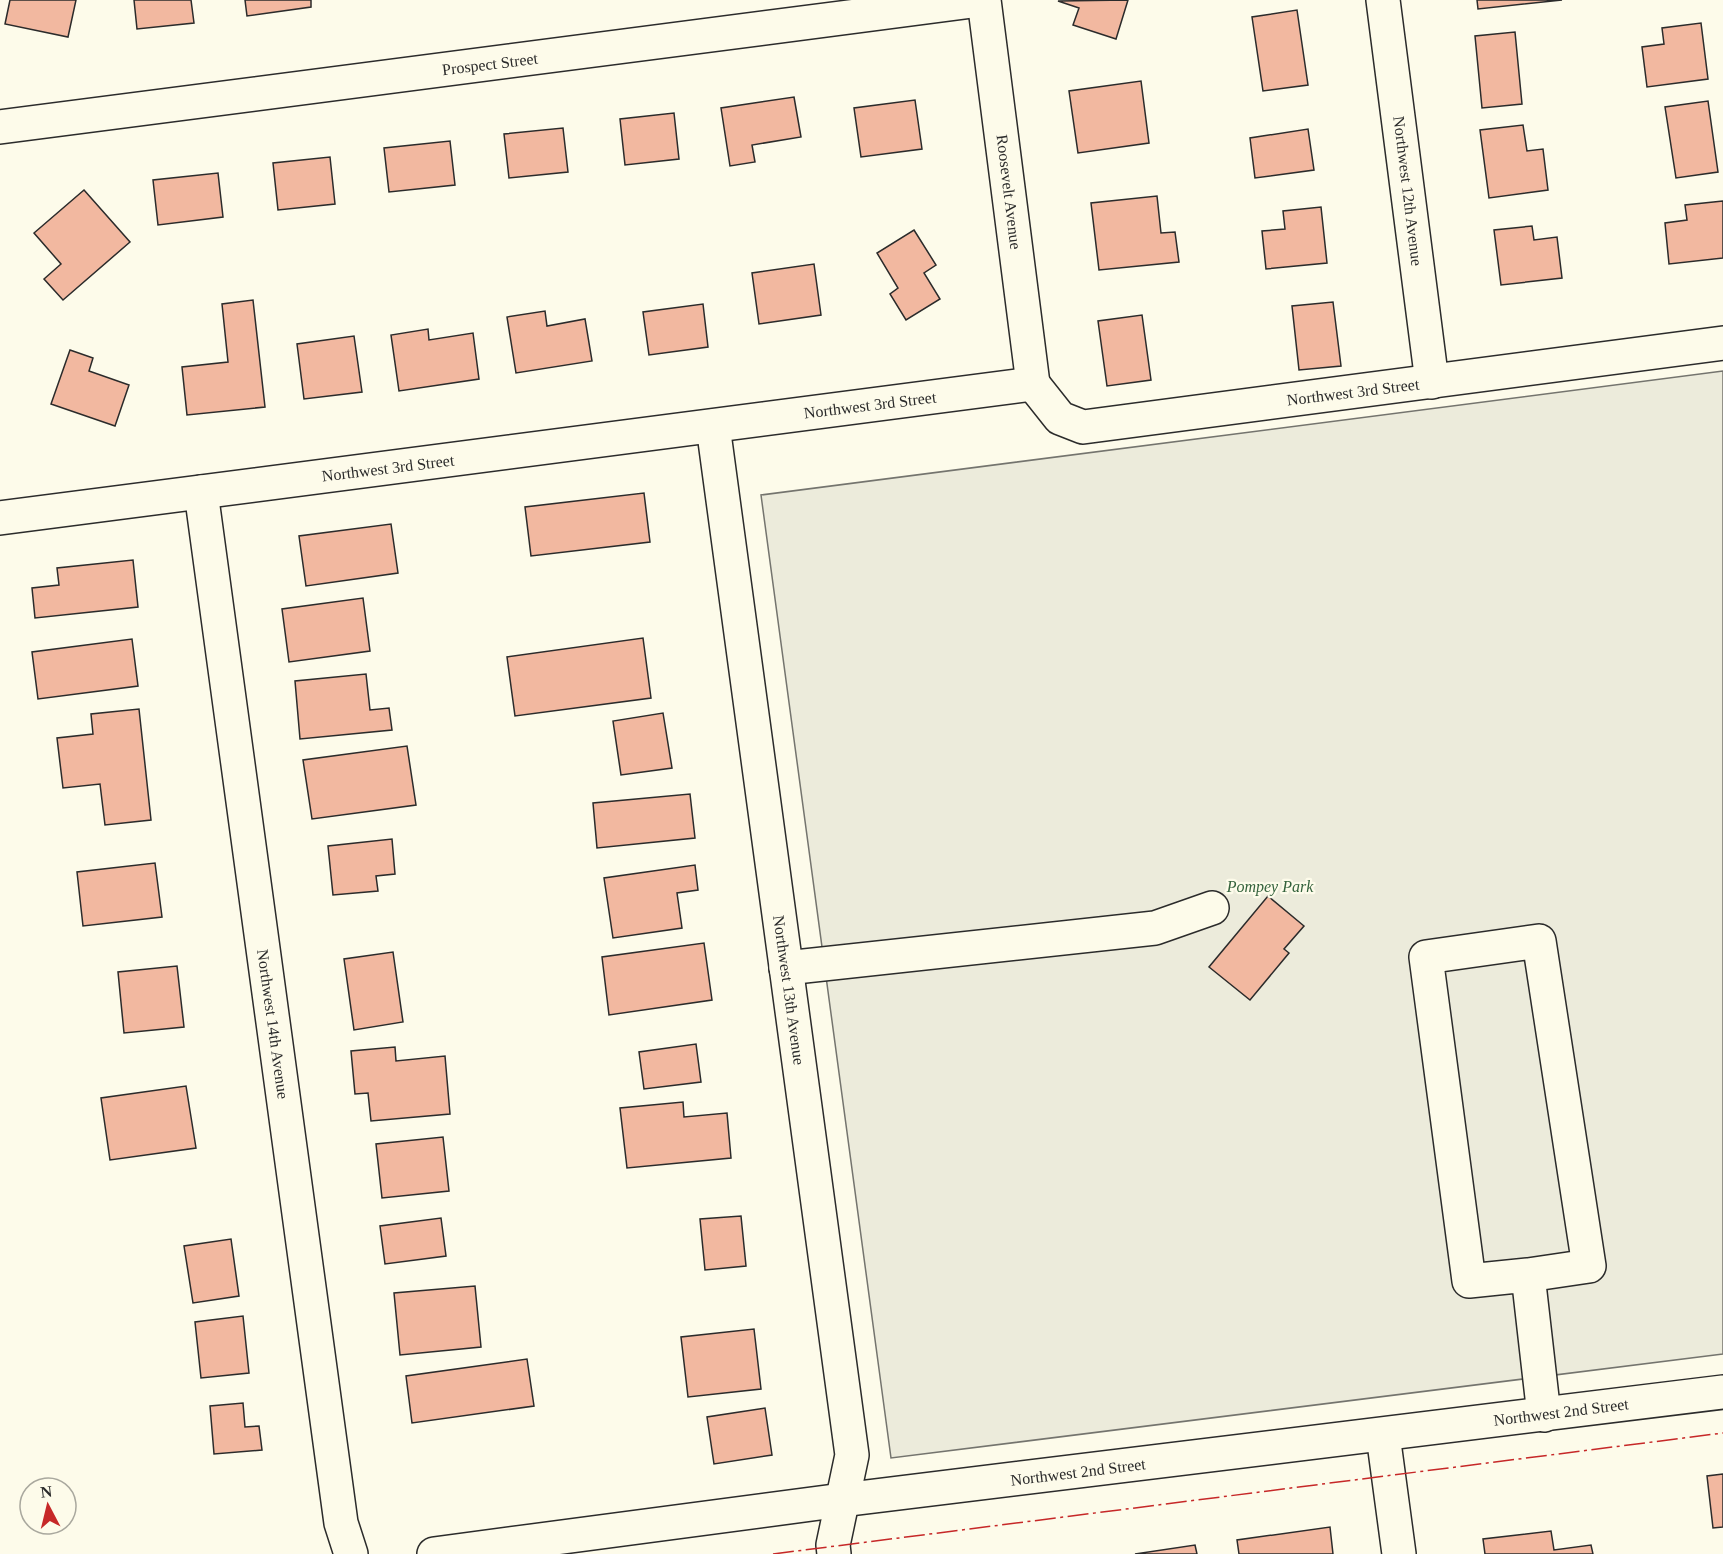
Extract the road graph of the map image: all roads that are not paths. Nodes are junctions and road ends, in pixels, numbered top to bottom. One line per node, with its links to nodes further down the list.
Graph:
1 (982, 0): 3 (street, Prospect Street); 6 (street, Roosevelt Avenue)
2 (1383, 0): 5 (street, Northwest 12th Avenue)
3 (0, 127)
4 (1723, 343): 5 (street, Northwest 3rd Street)
5 (1432, 382): 6 (street, Northwest 3rd Street)
6 (1033, 384): 7 (street, Northwest 3rd Street)
7 (713, 426): 8 (street, Northwest 3rd Street); 11 (street, Northwest 13th Avenue)
8 (201, 492): 9 (street, Northwest 3rd Street); 17 (street, Northwest 14th Avenue)
9 (1, 510)
10 (1212, 908): 11 (street)
11 (786, 968): 16 (street, Northwest 13th Avenue)
12 (1528, 1275): 12 (street); 14 (street)
13 (1723, 1392): 14 (street, Northwest 2nd Street)
14 (1544, 1414): 15 (street, Northwest 2nd Street)
15 (1383, 1435): 16 (street, Northwest 2nd Street); 20 (street)
16 (842, 1500): 18 (street, Northwest 2nd Street); 19 (street, Northwest 13th Avenue)
17 (351, 1554)
18 (434, 1554)
19 (834, 1554)
20 (1399, 1554)

